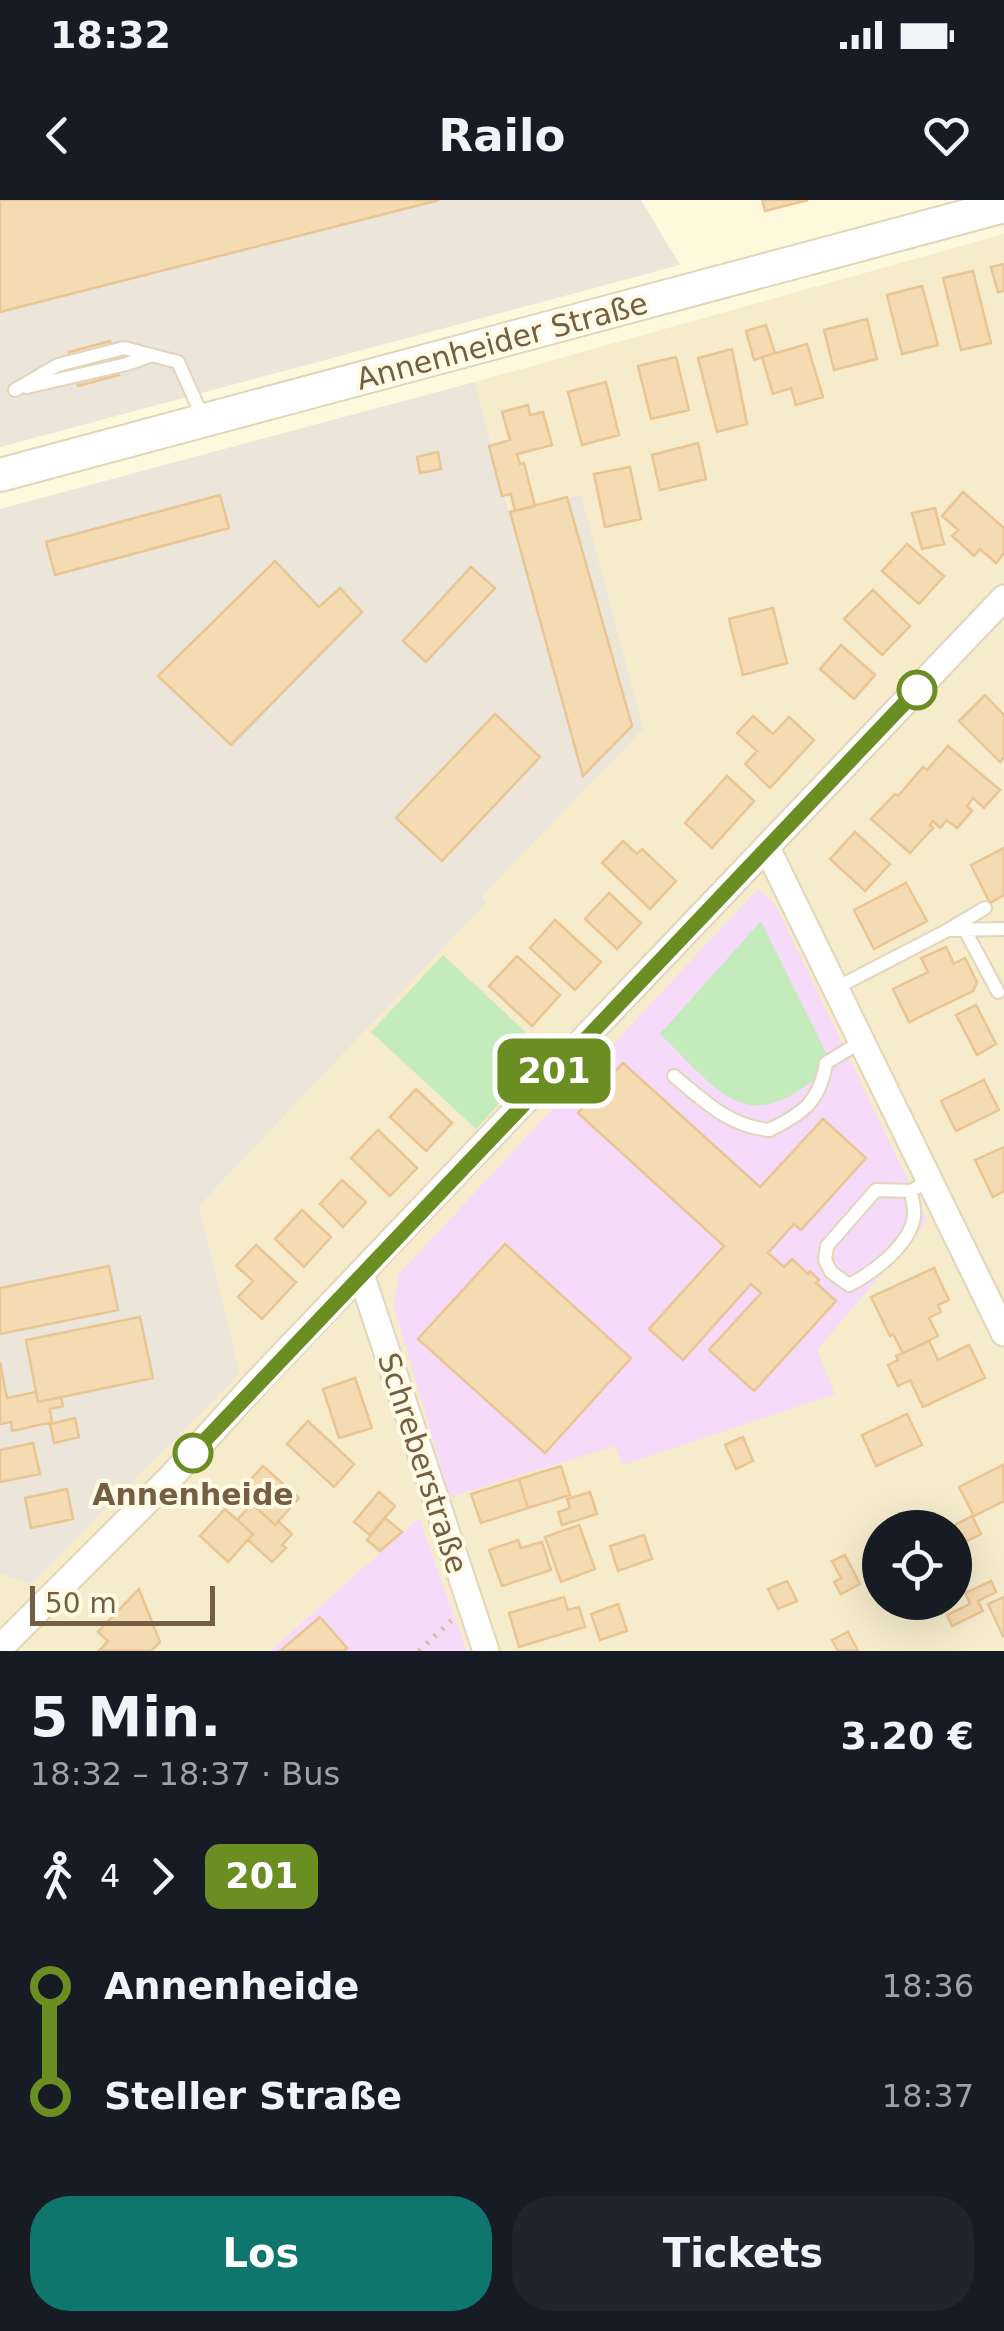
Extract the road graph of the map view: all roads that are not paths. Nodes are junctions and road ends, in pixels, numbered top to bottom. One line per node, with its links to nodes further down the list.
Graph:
1 (1004, 206): 3 (street, Annenheider Straße)
2 (152, 355): 2 (lane); 3 (lane)
3 (205, 422): 4 (street, Annenheider Straße)
4 (0, 475)
5 (1004, 598): 6 (street)
6 (767, 848): 11 (street); 16 (street)
7 (986, 908): 9 (lane)
8 (1004, 929): 10 (lane)
9 (948, 930): 10 (lane); 11 (lane)
10 (966, 932): 12 (lane)
11 (836, 988): 13 (street)
12 (998, 992)
13 (862, 1041): 14 (lane); 15 (street)
14 (674, 1076)
15 (920, 1186): 15 (lane); 17 (street)
16 (361, 1274): 19 (street); 20 (street, Schreberstraße)
17 (995, 1293): 18 (street)
18 (1004, 1333)
19 (0, 1648)
20 (486, 1651)

